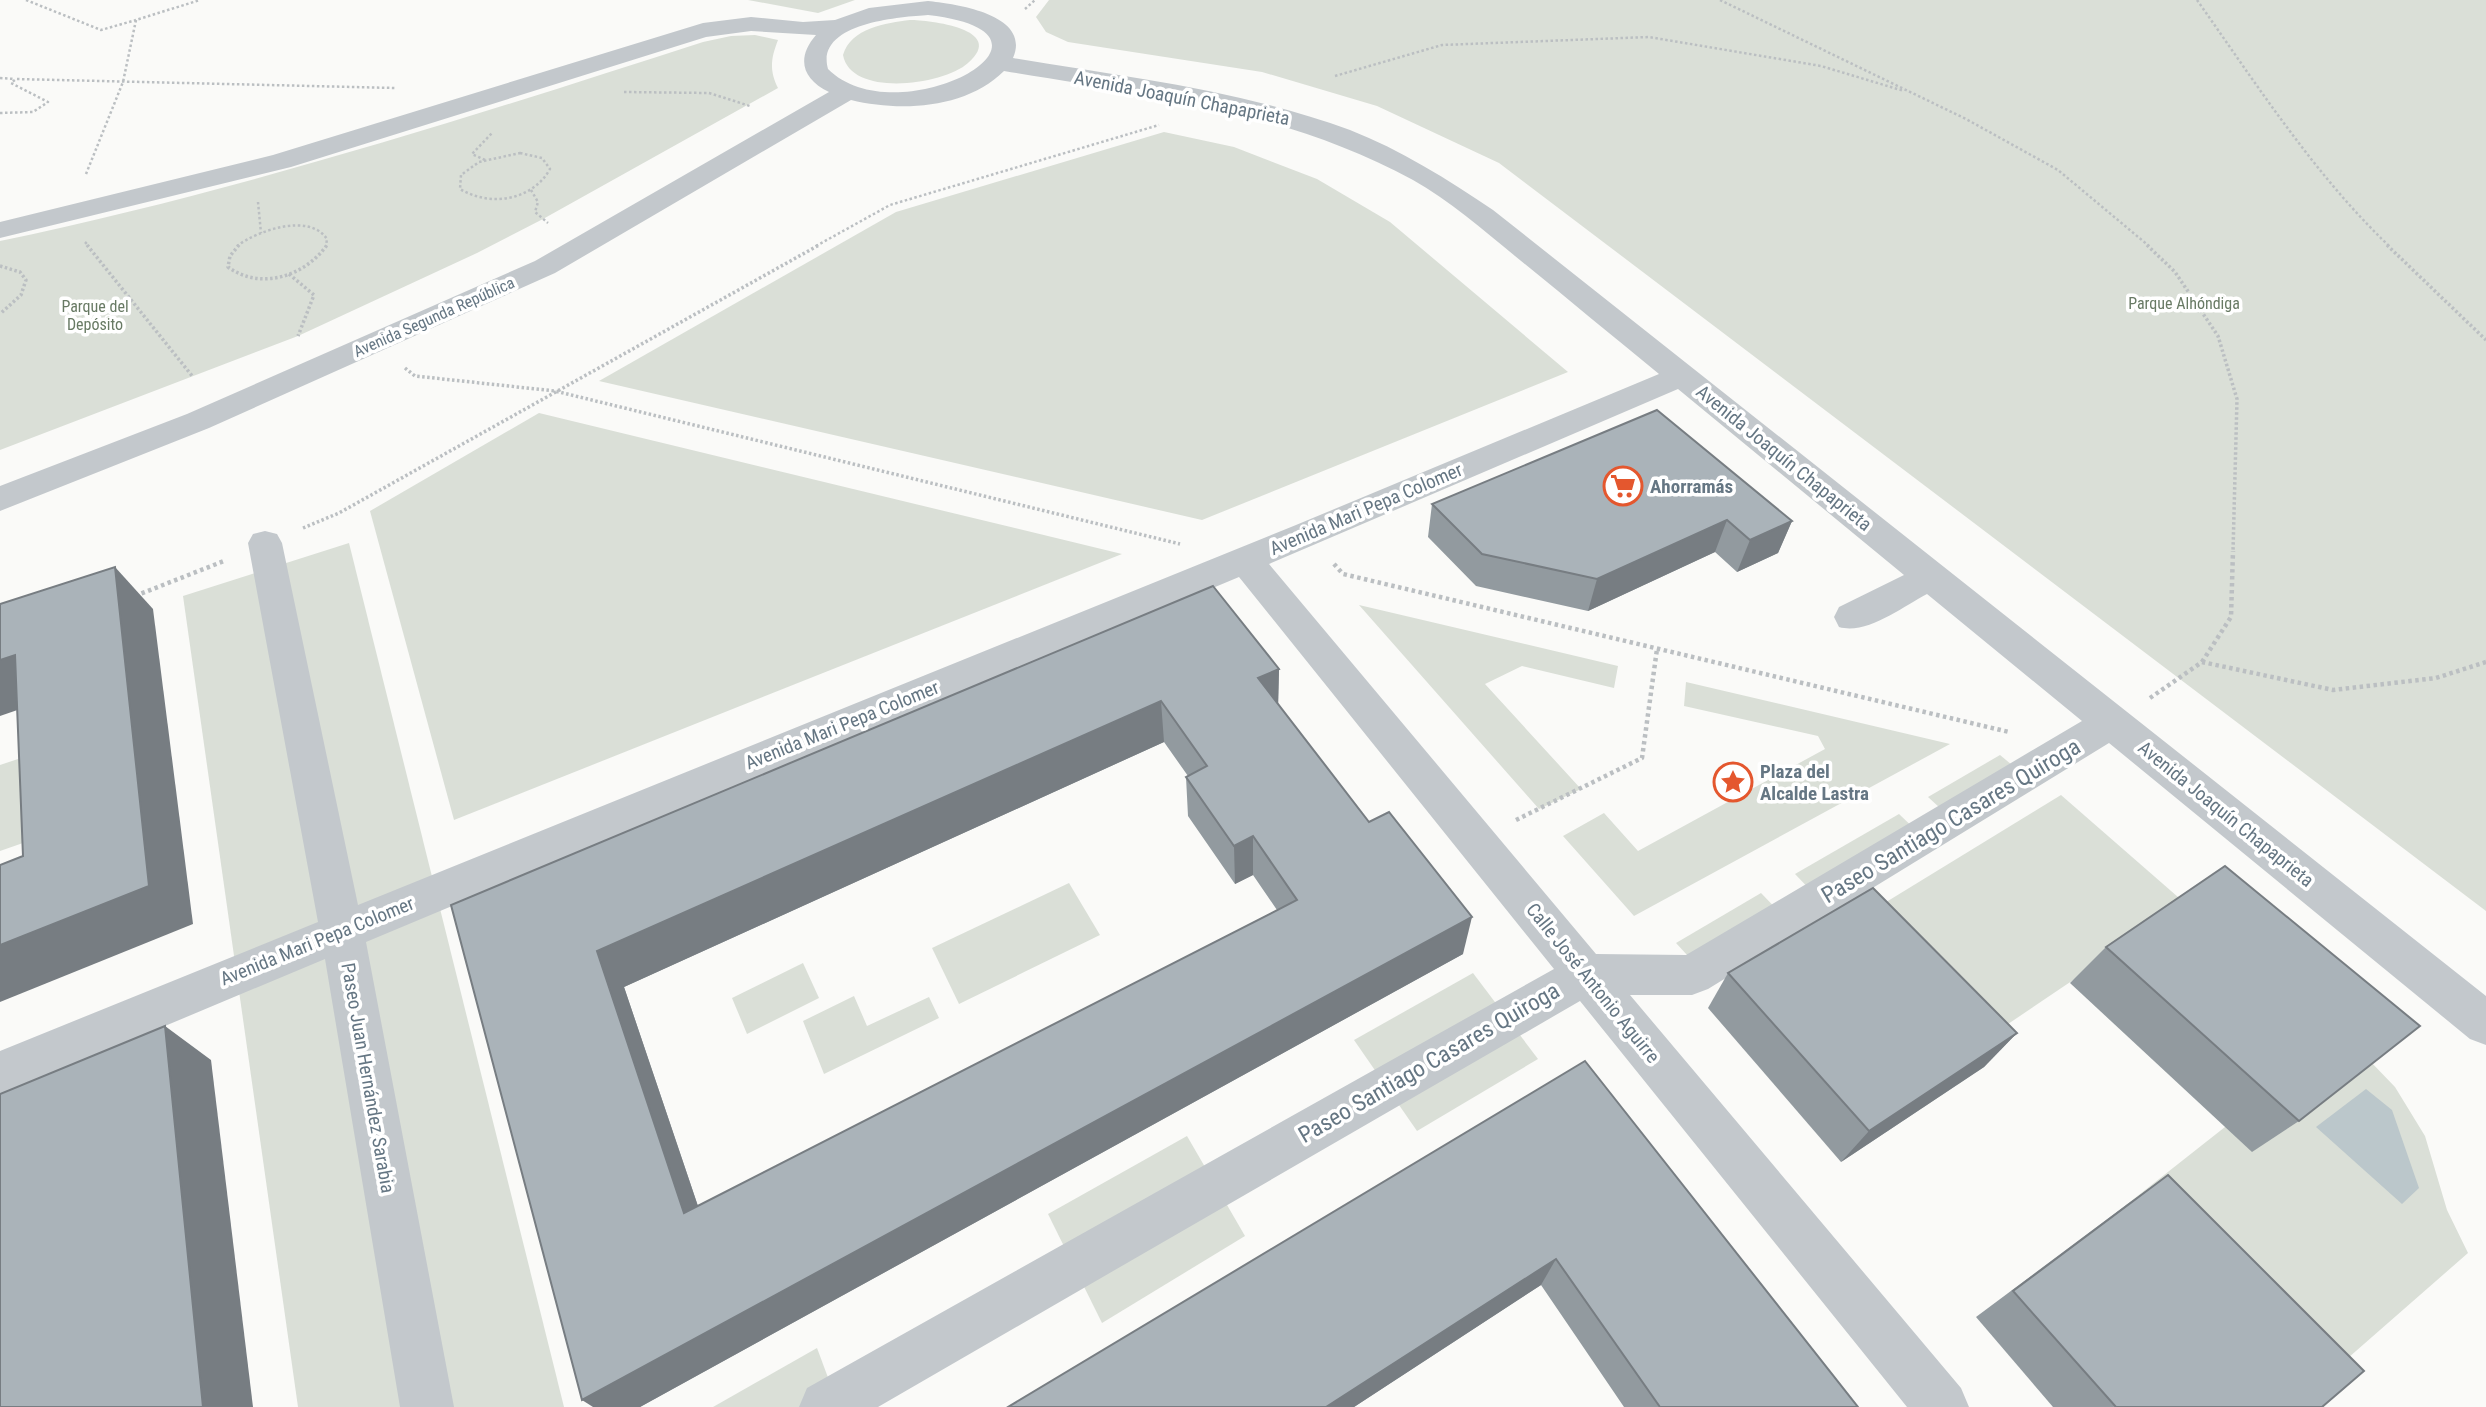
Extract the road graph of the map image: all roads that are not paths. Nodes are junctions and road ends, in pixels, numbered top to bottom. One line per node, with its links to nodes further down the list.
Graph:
1 (963, 6): 2 (street); 3 (street)
2 (841, 27): 4 (street); 5 (street)
3 (998, 63): 4 (street); 6 (street, Avenida Joaquín Chapaprieta)
4 (848, 92): 7 (street, Avenida Segunda República)
5 (0, 230)
6 (1682, 376): 9 (street, Avenida Mari Pepa Colomer); 10 (street, Avenida Joaquín Chapaprieta)
7 (0, 499)
8 (265, 543): 13 (street, Paseo Juan Hernández Sarabia)
9 (1245, 560): 13 (street, Avenida Mari Pepa Colomer); 14 (street, Calle José Antonio Aguirre)
10 (1932, 576): 11 (street); 12 (street, Avenida Joaquín Chapaprieta)
11 (1852, 617)
12 (2113, 723): 14 (street, Paseo Santiago Casares Quiroga); 15 (street, Avenida Joaquín Chapaprieta)
13 (342, 931): 16 (street, Avenida Mari Pepa Colomer); 17 (street, Paseo Juan Hernández Sarabia)
14 (1586, 974): 18 (street, Paseo Santiago Casares Quiroga); 19 (street, Calle José Antonio Aguirre)
15 (2486, 1024)
16 (0, 1073)
17 (427, 1407)
18 (826, 1407)
19 (1942, 1407)

